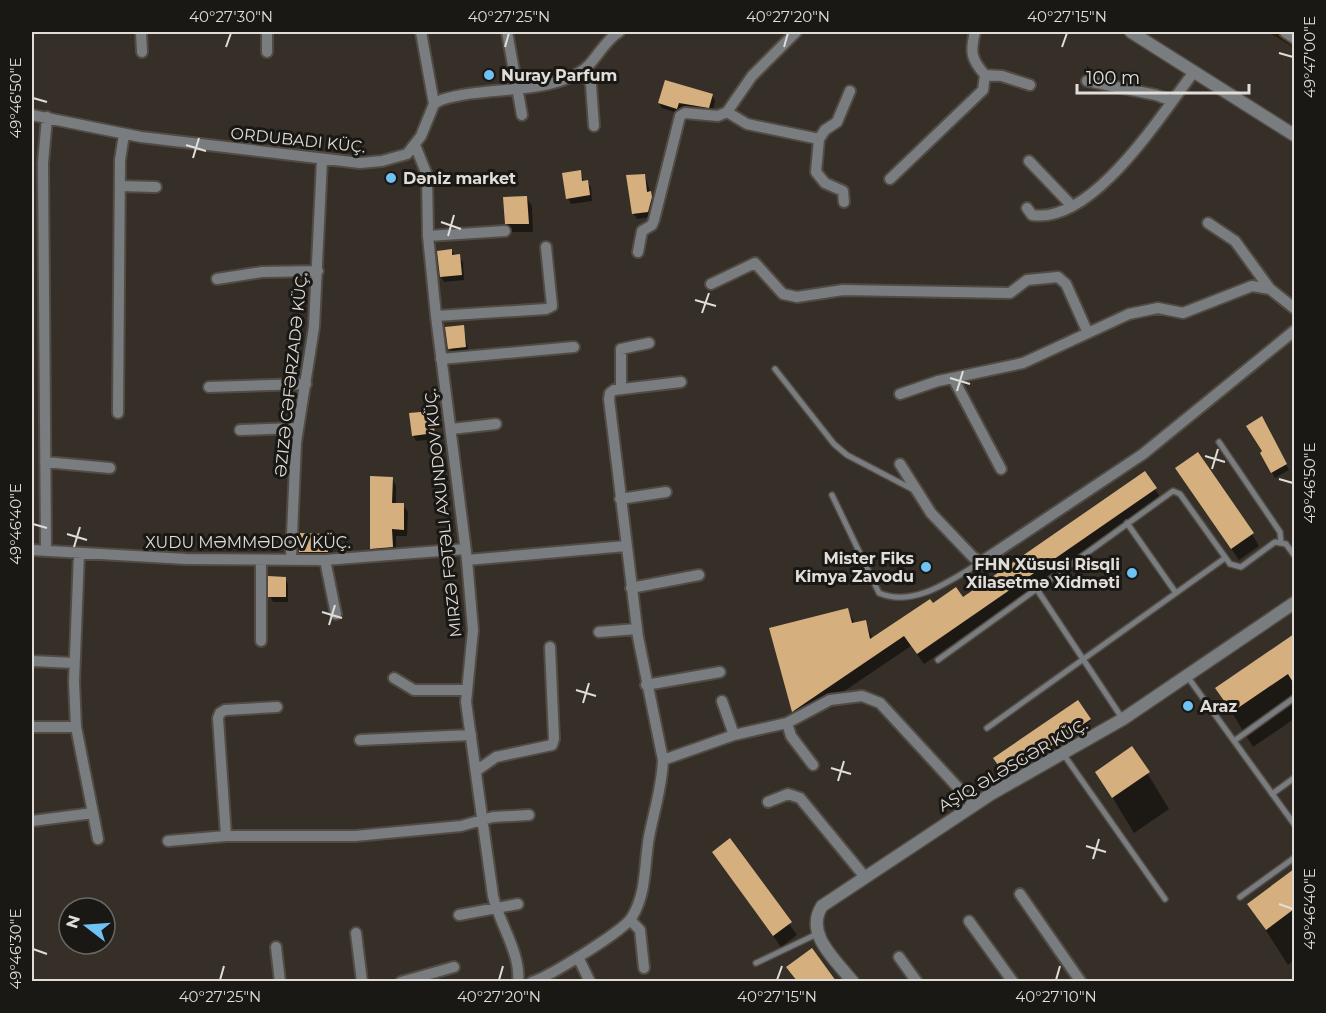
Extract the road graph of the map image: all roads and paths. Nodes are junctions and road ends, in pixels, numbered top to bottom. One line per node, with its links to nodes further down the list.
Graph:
1 (141, 32): 11 (street)
2 (267, 32): 12 (street)
3 (421, 32): 21 (street)
4 (507, 32): 18 (street)
5 (619, 32): 13 (street)
6 (796, 32): 22 (street)
7 (975, 32): 15 (street)
8 (1131, 32): 14 (street)
9 (1284, 32): 10 (street)
10 (1294, 38)
11 (142, 52)
12 (267, 52)
13 (585, 69): 18 (street); 26 (street)
14 (1194, 72): 20 (street); 28 (street)
15 (985, 75): 17 (street); 33 (street)
16 (1087, 81): 20 (street)
17 (1030, 85)
18 (516, 87): 21 (street); 24 (street)
19 (850, 91): 29 (street)
20 (1172, 101): 37 (street)
21 (434, 104): 30 (street)
22 (728, 112): 29 (street); 43 (street)
23 (32, 115): 25 (street, ORDUBADI KÜÇ.)
24 (522, 116)
25 (47, 117): 27 (street, ORDUBADI KÜÇ.); 68 (street)
26 (594, 126)
27 (124, 135): 31 (street, ORDUBADI KÜÇ.); 34 (street)
28 (1294, 135)
29 (819, 139): 36 (street)
30 (415, 145): 31 (street, ORDUBADI KÜÇ.); 41 (street, MIRZƏ FƏTƏLI AXUNDOV KÜÇ.)
31 (322, 160): 44 (street, ƏZIZƏ CƏFƏRZADƏ KÜÇ.)
32 (1029, 161): 37 (street)
33 (890, 179)
34 (120, 186): 35 (street); 62 (street)
35 (156, 187)
36 (844, 202)
37 (1072, 206): 38 (street)
38 (1027, 208)
39 (1208, 223): 47 (street)
40 (505, 231): 41 (street)
41 (428, 236): 49 (street, MIRZƏ FƏTƏLI AXUNDOV KÜÇ.)
42 (546, 248): 49 (street)
43 (638, 252)
44 (318, 271): 45 (street); 58 (street, ƏZIZƏ CƏFƏRZADƏ KÜÇ.)
45 (217, 279)
46 (711, 284): 50 (street)
47 (1270, 289): 48 (street); 50 (street)
48 (1294, 308)
49 (436, 316): 54 (street, MIRZƏ FƏTƏLI AXUNDOV KÜÇ.)
50 (1087, 331): 56 (street)
51 (1294, 331): 89 (street)
52 (649, 343): 60 (street)
53 (574, 347): 54 (street)
54 (441, 359): 65 (street, MIRZƏ FƏTƏLI AXUNDOV KÜÇ.)
55 (775, 369): 72 (lane)
56 (953, 378): 61 (street); 71 (street)
57 (681, 382): 60 (street)
58 (306, 384): 59 (street); 64 (street, ƏZIZƏ CƏFƏRZADƏ KÜÇ.)
59 (209, 387)
60 (621, 389): 75 (street)
61 (900, 394)
62 (118, 413)
63 (496, 424): 65 (street)
64 (298, 429): 66 (street); 84 (street, ƏZIZƏ CƏFƏRZADƏ KÜÇ.)
65 (451, 429): 79 (street, MIRZƏ FƏTƏLI AXUNDOV KÜÇ.)
66 (240, 430)
67 (1219, 442): 77 (lane)
68 (45, 462): 70 (street); 81 (street)
69 (900, 464): 72 (street)
70 (110, 468)
71 (1001, 469)
72 (917, 491): 89 (street)
73 (666, 492): 75 (street)
74 (832, 495): 89 (lane)
75 (620, 499): 78 (street)
76 (1127, 523): 85 (lane); 92 (lane); 93 (lane)
77 (1281, 542): 83 (lane); 85 (lane)
78 (626, 546): 88 (street); 91 (street)
79 (465, 549): 87 (street, XUDU MƏMMƏDOV KÜÇ.); 88 (street, MIRZƏ FƏTƏLI AXUNDOV KÜÇ.)
80 (32, 550): 81 (street, XUDU MƏMMƏDOV KÜÇ.)
81 (46, 551): 82 (street, XUDU MƏMMƏDOV KÜÇ.)
82 (79, 553): 86 (street, XUDU MƏMMƏDOV KÜÇ.); 103 (street)
83 (1294, 555)
84 (291, 558): 86 (street, XUDU MƏMMƏDOV KÜÇ.); 87 (street, XUDU MƏMMƏDOV KÜÇ.)
85 (1226, 558): 93 (lane)
86 (261, 560): 98 (street)
87 (325, 560): 95 (street)
88 (467, 560): 108 (street, MIRZƏ FƏTƏLI AXUNDOV KÜÇ.)
89 (981, 562)
90 (699, 575): 91 (street)
91 (631, 588): 96 (street)
92 (1036, 588): 100 (lane); 101 (lane)
93 (1176, 593): 100 (lane)
94 (1294, 603): 105 (street)
95 (336, 614)
96 (637, 629): 97 (street); 107 (street)
97 (599, 633)
98 (261, 641)
99 (550, 647): 124 (street)
100 (1084, 659): 112 (lane); 116 (lane)
101 (938, 660)
102 (32, 661): 103 (street)
103 (74, 663): 115 (street)
104 (720, 672): 107 (street)
105 (1186, 676): 112 (street); 120 (lane)
106 (394, 678): 108 (street)
107 (646, 685): 122 (street)
108 (465, 690): 117 (street, MIRZƏ FƏTƏLI AXUNDOV KÜÇ.)
109 (1294, 698): 120 (lane)
110 (722, 701): 118 (street)
111 (277, 707): 134 (street)
112 (1123, 719): 121 (street)
113 (787, 723): 118 (street); 123 (street); 128 (street)
114 (32, 727): 115 (street)
115 (76, 727): 129 (street)
116 (987, 728)
117 (471, 735): 119 (street); 124 (street, MIRZƏ FƏTƏLI AXUNDOV KÜÇ.)
118 (734, 735): 122 (street)
119 (360, 740)
120 (1234, 741): 126 (lane)
121 (1064, 755): 128 (street); 141 (lane)
122 (663, 760): 145 (street)
123 (813, 765)
124 (476, 771): 131 (street, MIRZƏ FƏTƏLI AXUNDOV KÜÇ.)
125 (1294, 778): 126 (lane)
126 (1272, 794): 133 (lane)
127 (768, 802): 138 (street)
128 (974, 805): 138 (street)
129 (93, 813): 132 (street); 135 (street)
130 (529, 815): 131 (street)
131 (484, 820): 134 (street); 143 (street, MIRZƏ FƏTƏLI AXUNDOV KÜÇ.)
132 (32, 821)
133 (1294, 824)
134 (226, 836): 136 (street)
135 (98, 840)
136 (168, 841)
137 (1294, 858): 140 (lane)
138 (864, 877): 148 (street)
139 (1020, 894): 164 (street)
140 (1240, 897)
141 (1165, 899)
142 (518, 904): 143 (street)
143 (496, 909): 144 (street); 158 (street, MIRZƏ FƏTƏLI AXUNDOV KÜÇ.)
144 (459, 915)
145 (630, 920): 150 (street); 154 (street)
146 (969, 921): 163 (street)
147 (357, 933): 156 (street)
148 (817, 934): 152 (lane); 161 (street)
149 (276, 948): 155 (street)
150 (578, 957): 159 (street); 160 (street)
151 (899, 957): 162 (street)
152 (756, 963)
153 (454, 967): 157 (street)
154 (644, 968)
155 (280, 981)
156 (362, 981)
157 (401, 981)
158 (518, 981)
159 (532, 981)
160 (590, 981)
161 (853, 981)
162 (917, 981)
163 (1013, 981)
164 (1081, 981)

